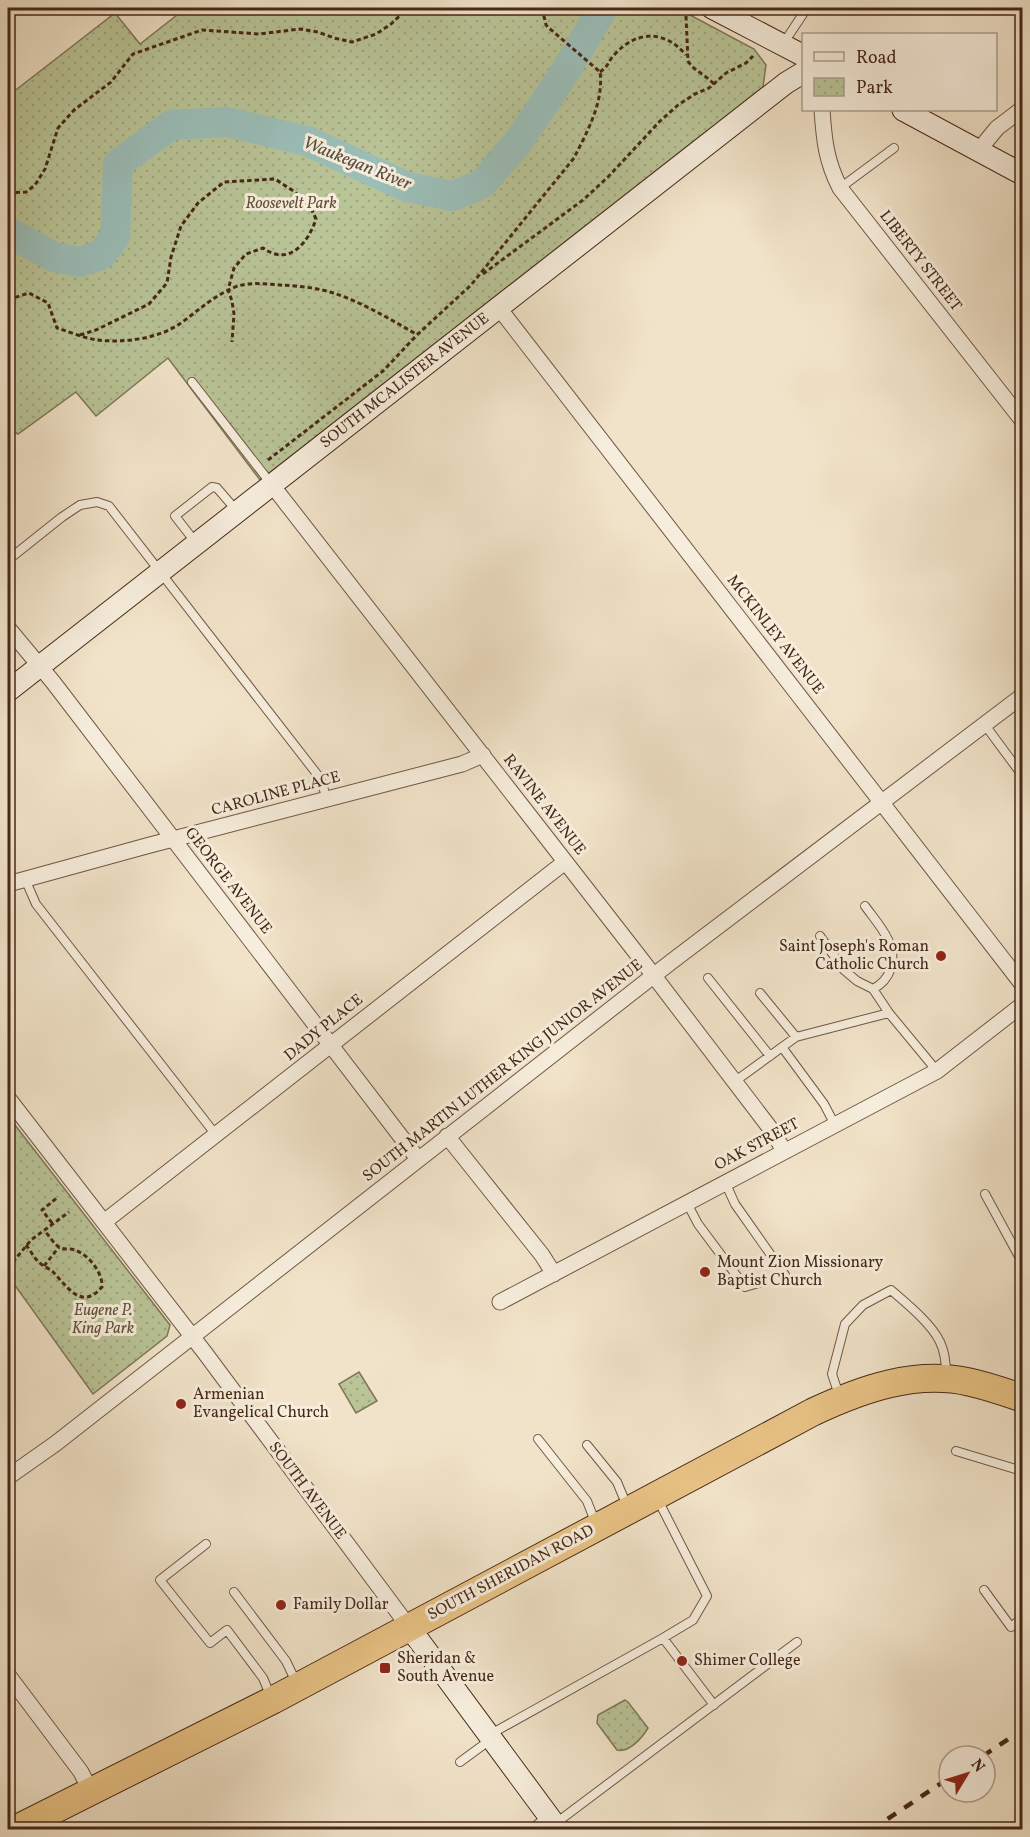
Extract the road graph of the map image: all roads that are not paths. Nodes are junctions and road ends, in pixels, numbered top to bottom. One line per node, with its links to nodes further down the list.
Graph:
1 (14, 8): 4 (lane)
2 (712, 8): 5 (street)
3 (807, 8): 5 (lane)
4 (8, 12)
5 (783, 45): 6 (street)
6 (802, 55)
7 (802, 73): 15 (street, SOUTH MCALISTER AVENUE)
8 (1023, 109): 12 (street)
9 (822, 111): 14 (street, LIBERTY STREET)
10 (905, 111): 12 (street)
11 (894, 148): 14 (lane)
12 (979, 150): 13 (street)
13 (1023, 174)
14 (840, 188): 17 (street, LIBERTY STREET)
15 (499, 308): 18 (street, SOUTH MCALISTER AVENUE); 31 (street, MCKINLEY AVENUE)
16 (192, 382): 18 (lane)
17 (1021, 415)
18 (272, 485): 19 (street, SOUTH MCALISTER AVENUE); 28 (street, RAVINE AVENUE)
19 (237, 512): 20 (street, SOUTH MCALISTER AVENUE); 20 (lane)
20 (196, 544): 22 (street, SOUTH MCALISTER AVENUE)
21 (8, 560): 22 (lane)
22 (160, 572): 24 (street, SOUTH MCALISTER AVENUE); 30 (lane)
23 (8, 628): 24 (street, GEORGE AVENUE)
24 (39, 666): 25 (street, SOUTH MCALISTER AVENUE); 32 (street, GEORGE AVENUE)
25 (8, 691)
26 (1023, 696): 27 (street, SOUTH MARTIN LUTHER KING JUNIOR AVENUE)
27 (985, 725): 29 (lane); 31 (street, SOUTH MARTIN LUTHER KING JUNIOR AVENUE)
28 (483, 755): 30 (street, CAROLINE PLACE); 33 (street, RAVINE AVENUE)
29 (1023, 775)
30 (327, 799): 32 (street, CAROLINE PLACE)
31 (882, 802): 38 (street, SOUTH MARTIN LUTHER KING JUNIOR AVENUE); 40 (street, MCKINLEY AVENUE)
32 (173, 839): 34 (street, CAROLINE PLACE); 46 (street, GEORGE AVENUE)
33 (566, 862): 38 (street, RAVINE AVENUE); 46 (street, DADY PLACE)
34 (26, 879): 35 (street, CAROLINE PLACE); 53 (lane)
35 (8, 884)
36 (865, 906): 41 (lane)
37 (820, 936): 41 (lane)
38 (653, 976): 50 (street, RAVINE AVENUE); 54 (street, SOUTH MARTIN LUTHER KING JUNIOR AVENUE)
39 (708, 978): 48 (lane)
40 (1023, 984)
41 (873, 989): 44 (lane)
42 (760, 993): 45 (lane)
43 (1023, 1005): 49 (street, OAK STREET)
44 (889, 1013): 45 (lane); 49 (lane)
45 (796, 1037): 47 (lane)
46 (331, 1046): 53 (street, DADY PLACE); 56 (street, GEORGE AVENUE)
47 (782, 1047): 48 (lane); 52 (lane)
48 (770, 1056): 50 (lane)
49 (937, 1071): 52 (street, OAK STREET)
50 (734, 1082): 55 (street, RAVINE AVENUE)
51 (8, 1098): 60 (street, SOUTH AVENUE)
52 (834, 1125): 55 (street, OAK STREET)
53 (216, 1135): 60 (street, DADY PLACE)
54 (447, 1136): 56 (street, SOUTH MARTIN LUTHER KING JUNIOR AVENUE); 62 (street)
55 (784, 1151): 57 (street, OAK STREET)
56 (418, 1159): 64 (street, SOUTH MARTIN LUTHER KING JUNIOR AVENUE)
57 (725, 1182): 59 (street, OAK STREET); 59 (lane)
58 (985, 1194): 61 (lane)
59 (687, 1203): 62 (street, OAK STREET)
60 (104, 1222): 64 (street, SOUTH AVENUE)
61 (1023, 1262)
62 (554, 1274): 63 (street, OAK STREET)
63 (500, 1302)
64 (191, 1336): 72 (street, SOUTH MARTIN LUTHER KING JUNIOR AVENUE); 80 (street, SOUTH AVENUE)
65 (946, 1379): 66 (highway, SOUTH SHERIDAN ROAD); 67 (highway, SOUTH SHERIDAN ROAD); 67 (lane)
66 (1023, 1398)
67 (841, 1399): 73 (highway, SOUTH SHERIDAN ROAD)
68 (538, 1439): 75 (lane)
69 (587, 1445): 74 (lane)
70 (956, 1451): 71 (lane)
71 (1023, 1471)
72 (8, 1477)
73 (656, 1496): 74 (highway, SOUTH SHERIDAN ROAD); 81 (lane)
74 (629, 1510): 75 (highway, SOUTH SHERIDAN ROAD)
75 (597, 1527): 80 (highway, SOUTH SHERIDAN ROAD)
76 (206, 1544): 85 (lane)
77 (984, 1590): 79 (lane)
78 (234, 1592): 84 (lane)
79 (1023, 1618)
80 (409, 1627): 84 (highway, SOUTH SHERIDAN ROAD); 87 (street, SOUTH AVENUE)
81 (663, 1638): 86 (lane); 87 (lane)
82 (797, 1642): 86 (lane)
83 (8, 1675): 89 (street)
84 (298, 1686): 85 (highway, SOUTH SHERIDAN ROAD)
85 (273, 1700): 89 (highway, SOUTH SHERIDAN ROAD)
86 (714, 1705): 90 (lane)
87 (490, 1737): 88 (lane); 90 (street, SOUTH AVENUE)
88 (460, 1762)
89 (91, 1792): 91 (highway, SOUTH SHERIDAN ROAD)
90 (554, 1823): 92 (lane)
91 (14, 1830)
92 (530, 1830)

